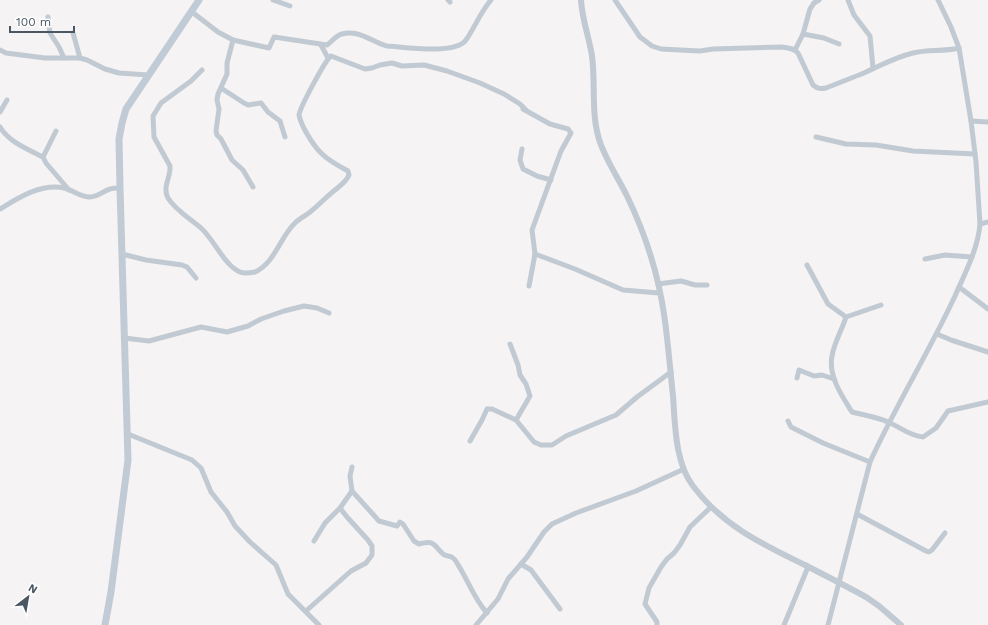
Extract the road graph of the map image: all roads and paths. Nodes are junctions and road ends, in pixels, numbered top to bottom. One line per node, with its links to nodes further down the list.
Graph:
1 (199, 0): 11 (main road)
2 (273, 0): 10 (street)
3 (491, 0): 17 (street)
4 (581, 0): 54 (street)
5 (615, 0): 20 (street)
6 (819, 0): 9 (street)
7 (848, 0): 24 (street)
8 (938, 0): 18 (street)
9 (813, 1): 14 (street)
10 (290, 6)
11 (192, 12): 15 (street); 26 (main road)
12 (48, 17): 21 (street)
13 (73, 33): 22 (street)
14 (803, 34): 16 (street); 20 (street)
15 (233, 40): 17 (street); 27 (street)
16 (839, 44)
17 (321, 45): 23 (street)
18 (959, 48): 24 (street); 32 (street)
19 (0, 50): 21 (street)
20 (796, 50): 24 (street)
21 (64, 58): 22 (street)
22 (80, 58): 26 (street)
23 (328, 58): 25 (street); 30 (street)
24 (873, 68)
25 (202, 70)
26 (148, 75): 43 (main road)
27 (221, 88): 36 (street); 42 (street)
28 (7, 100): 31 (street)
29 (518, 106): 30 (street)
30 (526, 110): 41 (street)
31 (0, 112)
32 (971, 121): 33 (street); 39 (street)
33 (988, 122)
34 (0, 127): 40 (street)
35 (56, 131): 40 (street)
36 (285, 137)
37 (816, 137): 39 (street)
38 (522, 148): 41 (street)
39 (975, 154): 47 (street)
40 (42, 157): 44 (street)
41 (551, 180): 49 (street)
42 (253, 187)
43 (120, 188): 44 (street); 48 (main road)
44 (70, 190): 45 (street)
45 (0, 209)
46 (988, 222): 47 (street)
47 (980, 224): 50 (street)
48 (122, 254): 53 (street); 64 (main road)
49 (535, 254): 56 (street); 58 (street)
50 (972, 257): 51 (street); 57 (street)
51 (925, 259)
52 (807, 265): 62 (street)
53 (196, 278)
54 (658, 284): 55 (street); 58 (street)
55 (707, 285)
56 (529, 286)
57 (959, 287): 60 (street); 63 (street)
58 (660, 292): 67 (street)
59 (881, 305): 62 (street)
60 (988, 309)
61 (329, 313): 64 (street)
62 (846, 317): 69 (street)
63 (937, 334): 66 (street); 73 (street)
64 (124, 338): 74 (main road)
65 (510, 344): 71 (street)
66 (988, 352)
67 (671, 372): 71 (street); 78 (street)
68 (797, 378): 69 (street)
69 (834, 379): 73 (street)
70 (988, 402): 73 (street)
71 (516, 420): 75 (street)
72 (788, 421): 76 (street)
73 (890, 423): 76 (street)
74 (128, 434): 89 (street); 91 (main road)
75 (470, 441)
76 (870, 462): 82 (street)
77 (352, 467): 79 (street)
78 (684, 469): 80 (street); 85 (street)
79 (352, 491): 81 (street); 90 (street)
80 (711, 507): 86 (street); 94 (street)
81 (340, 508): 84 (street); 89 (street)
82 (857, 514): 83 (street); 87 (street)
83 (945, 533)
84 (314, 541)
85 (521, 564): 88 (street); 90 (street)
86 (808, 567): 87 (street); 95 (street)
87 (839, 582): 96 (street); 97 (street)
88 (560, 609)
89 (306, 611): 92 (street)
90 (487, 613): 93 (street)
91 (105, 625)
92 (319, 625)
93 (476, 625)
94 (657, 625)
95 (784, 625)
96 (828, 625)
97 (900, 625)

